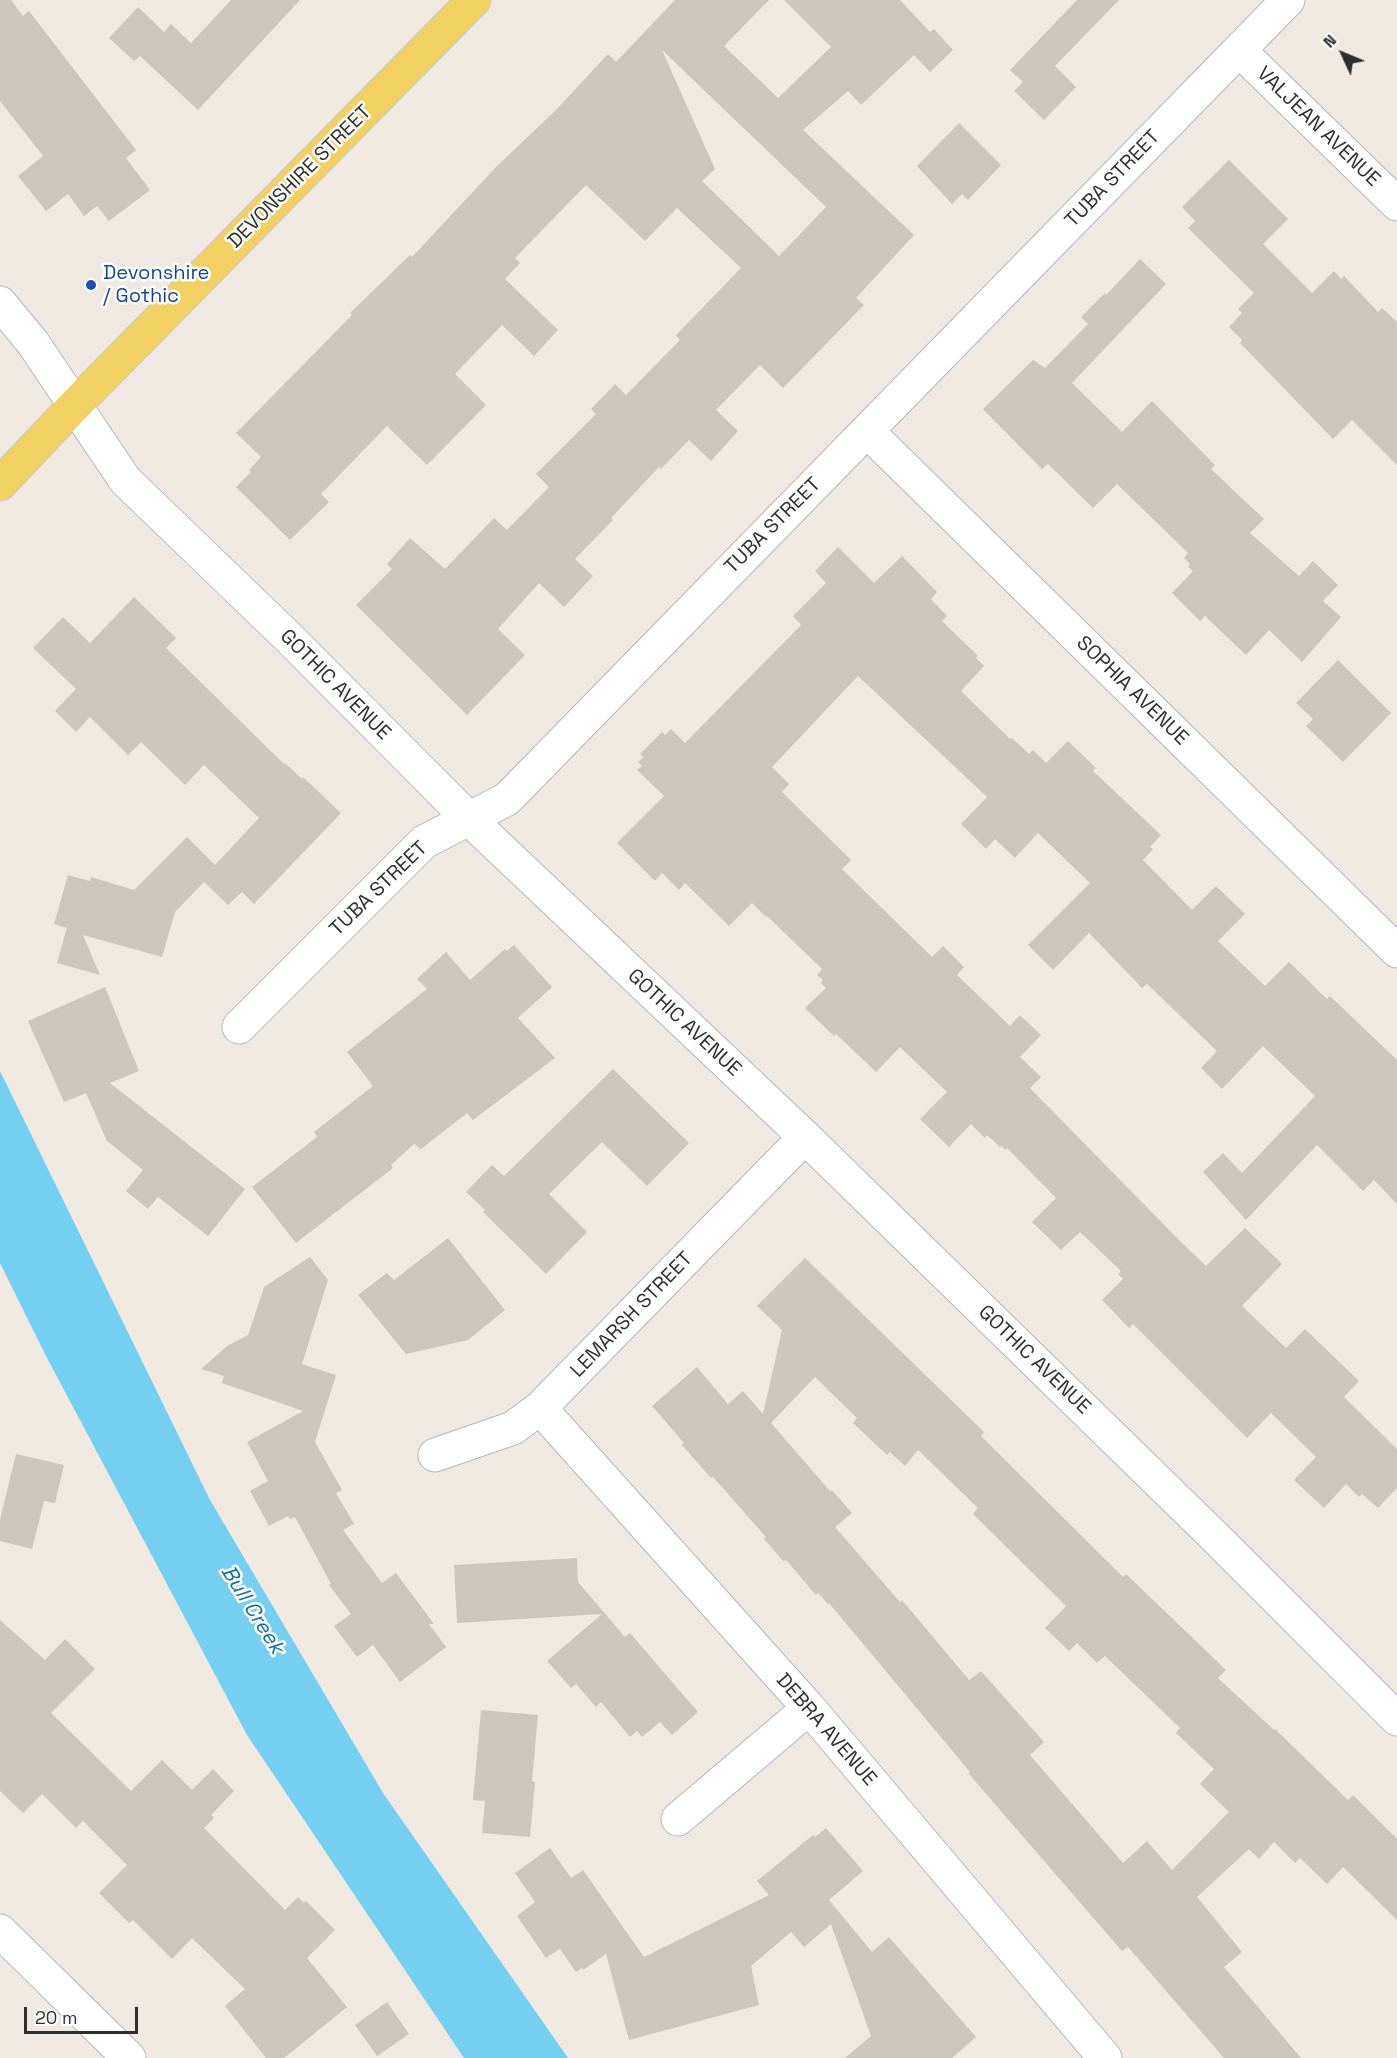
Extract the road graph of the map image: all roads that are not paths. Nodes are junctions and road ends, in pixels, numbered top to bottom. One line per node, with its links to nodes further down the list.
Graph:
1 (474, 0): 6 (main road, DEVONSHIRE STREET)
2 (1288, 0): 3 (street, TUBA STREET)
3 (1239, 50): 4 (street, VALJEAN AVENUE); 7 (street, TUBA STREET)
4 (1397, 204)
5 (0, 303): 6 (street, GOTHIC AVENUE)
6 (75, 405): 8 (main road, DEVONSHIRE STREET); 9 (street, GOTHIC AVENUE)
7 (867, 431): 9 (street, TUBA STREET); 10 (street, SOPHIA AVENUE)
8 (0, 484)
9 (469, 819): 11 (street, TUBA STREET); 12 (street, GOTHIC AVENUE)
10 (1397, 951)
11 (239, 1027)
12 (805, 1137): 13 (street, LEMARSH STREET); 16 (street, GOTHIC AVENUE)
13 (540, 1408): 14 (street, LEMARSH STREET); 15 (street, DEBRA AVENUE)
14 (435, 1455)
15 (809, 1708): 17 (street); 19 (street, DEBRA AVENUE)
16 (1397, 1719)
17 (678, 1819)
18 (0, 1931): 20 (street)
19 (1090, 2053)
20 (129, 2058)

